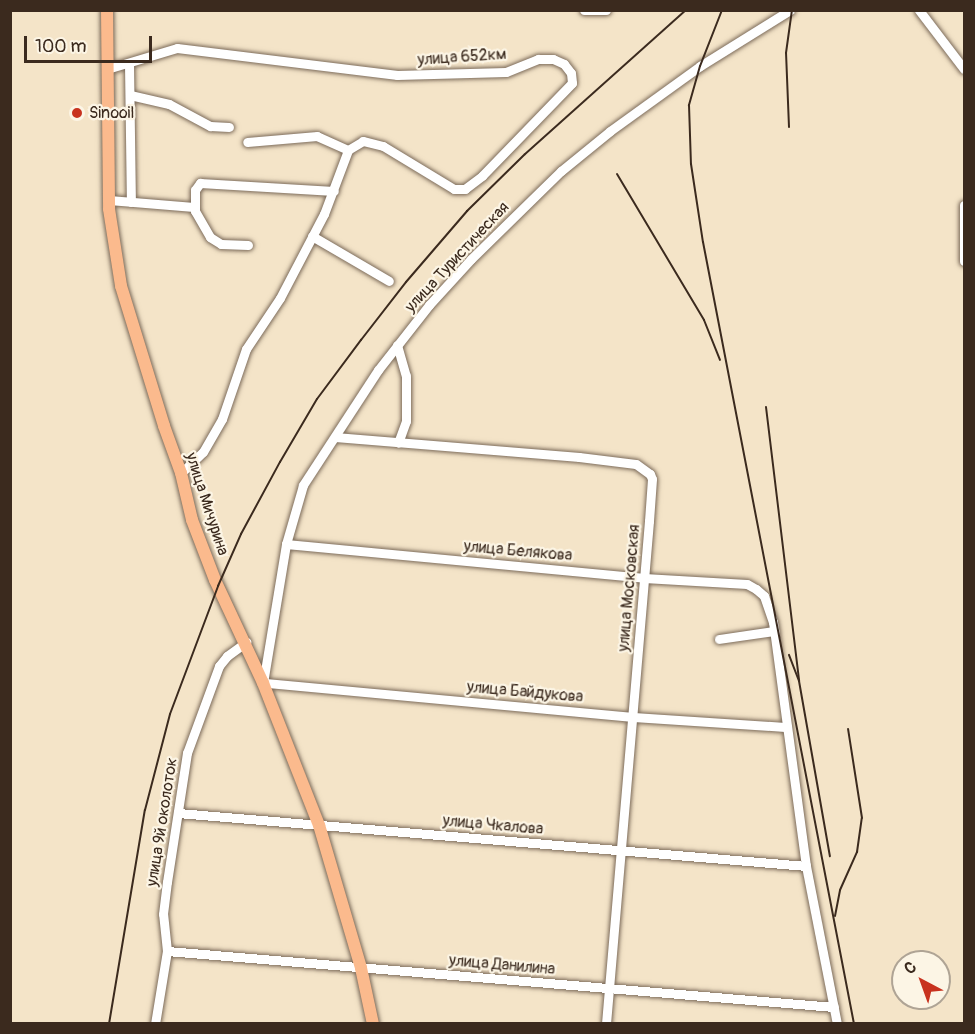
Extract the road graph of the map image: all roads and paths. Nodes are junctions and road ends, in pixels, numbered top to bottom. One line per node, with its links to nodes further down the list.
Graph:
1 (106, 10): 7 (main road, улица Мичурина)
2 (584, 10): 3 (street)
3 (606, 10)
4 (790, 10): 22 (street, улица Туристическая)
5 (919, 10): 8 (street)
6 (129, 64): 7 (street, улица 652км); 9 (street); 12 (street, улица 652км)
7 (107, 69): 14 (main road, улица Мичурина)
8 (964, 69)
9 (130, 95): 10 (street); 15 (street)
10 (229, 127)
11 (247, 142): 12 (street)
12 (348, 150): 13 (street)
13 (334, 191): 17 (street); 18 (street)
14 (109, 200): 15 (street); 25 (main road, улица Мичурина)
15 (131, 202): 17 (street)
16 (964, 205): 20 (street)
17 (194, 207): 19 (street)
18 (312, 236): 21 (street); 25 (street)
19 (248, 245)
20 (964, 261)
21 (389, 281)
22 (398, 345): 23 (street, улица Туристическая); 24 (street)
23 (334, 437): 24 (street, улица Московская); 26 (street, улица Туристическая)
24 (398, 443): 27 (street, улица Московская)
25 (181, 473): 30 (main road, улица Мичурина)
26 (286, 544): 27 (street, улица Белякова); 31 (street, улица Туристическая)
27 (644, 578): 28 (street, улица Белякова); 32 (street, улица Московская)
28 (774, 631): 29 (street); 33 (street)
29 (719, 639)
30 (246, 642): 31 (main road, улица Мичурина); 34 (street, улица 9й околоток)
31 (263, 683): 32 (street, улица Байдукова); 35 (main road, улица Мичурина)
32 (633, 717): 33 (street, улица Байдукова); 36 (street, улица Московская)
33 (785, 727): 37 (street)
34 (178, 813): 35 (street, улица Чкалова); 38 (street, улица 9й околоток)
35 (319, 825): 36 (street, улица Чкалова); 39 (main road, улица Мичурина)
36 (621, 851): 37 (street, улица Чкалова); 40 (street, улица Московская)
37 (806, 866): 41 (street)
38 (167, 951): 39 (street, улица Данилина); 42 (street, улица 9й околоток)
39 (361, 968): 40 (street, улица Данилина); 43 (main road, улица Мичурина)
40 (609, 989): 41 (street, улица Данилина); 44 (street, улица Московская)
41 (834, 1008): 45 (street)
42 (155, 1023)
43 (373, 1023)
44 (606, 1023)
45 (837, 1023)

